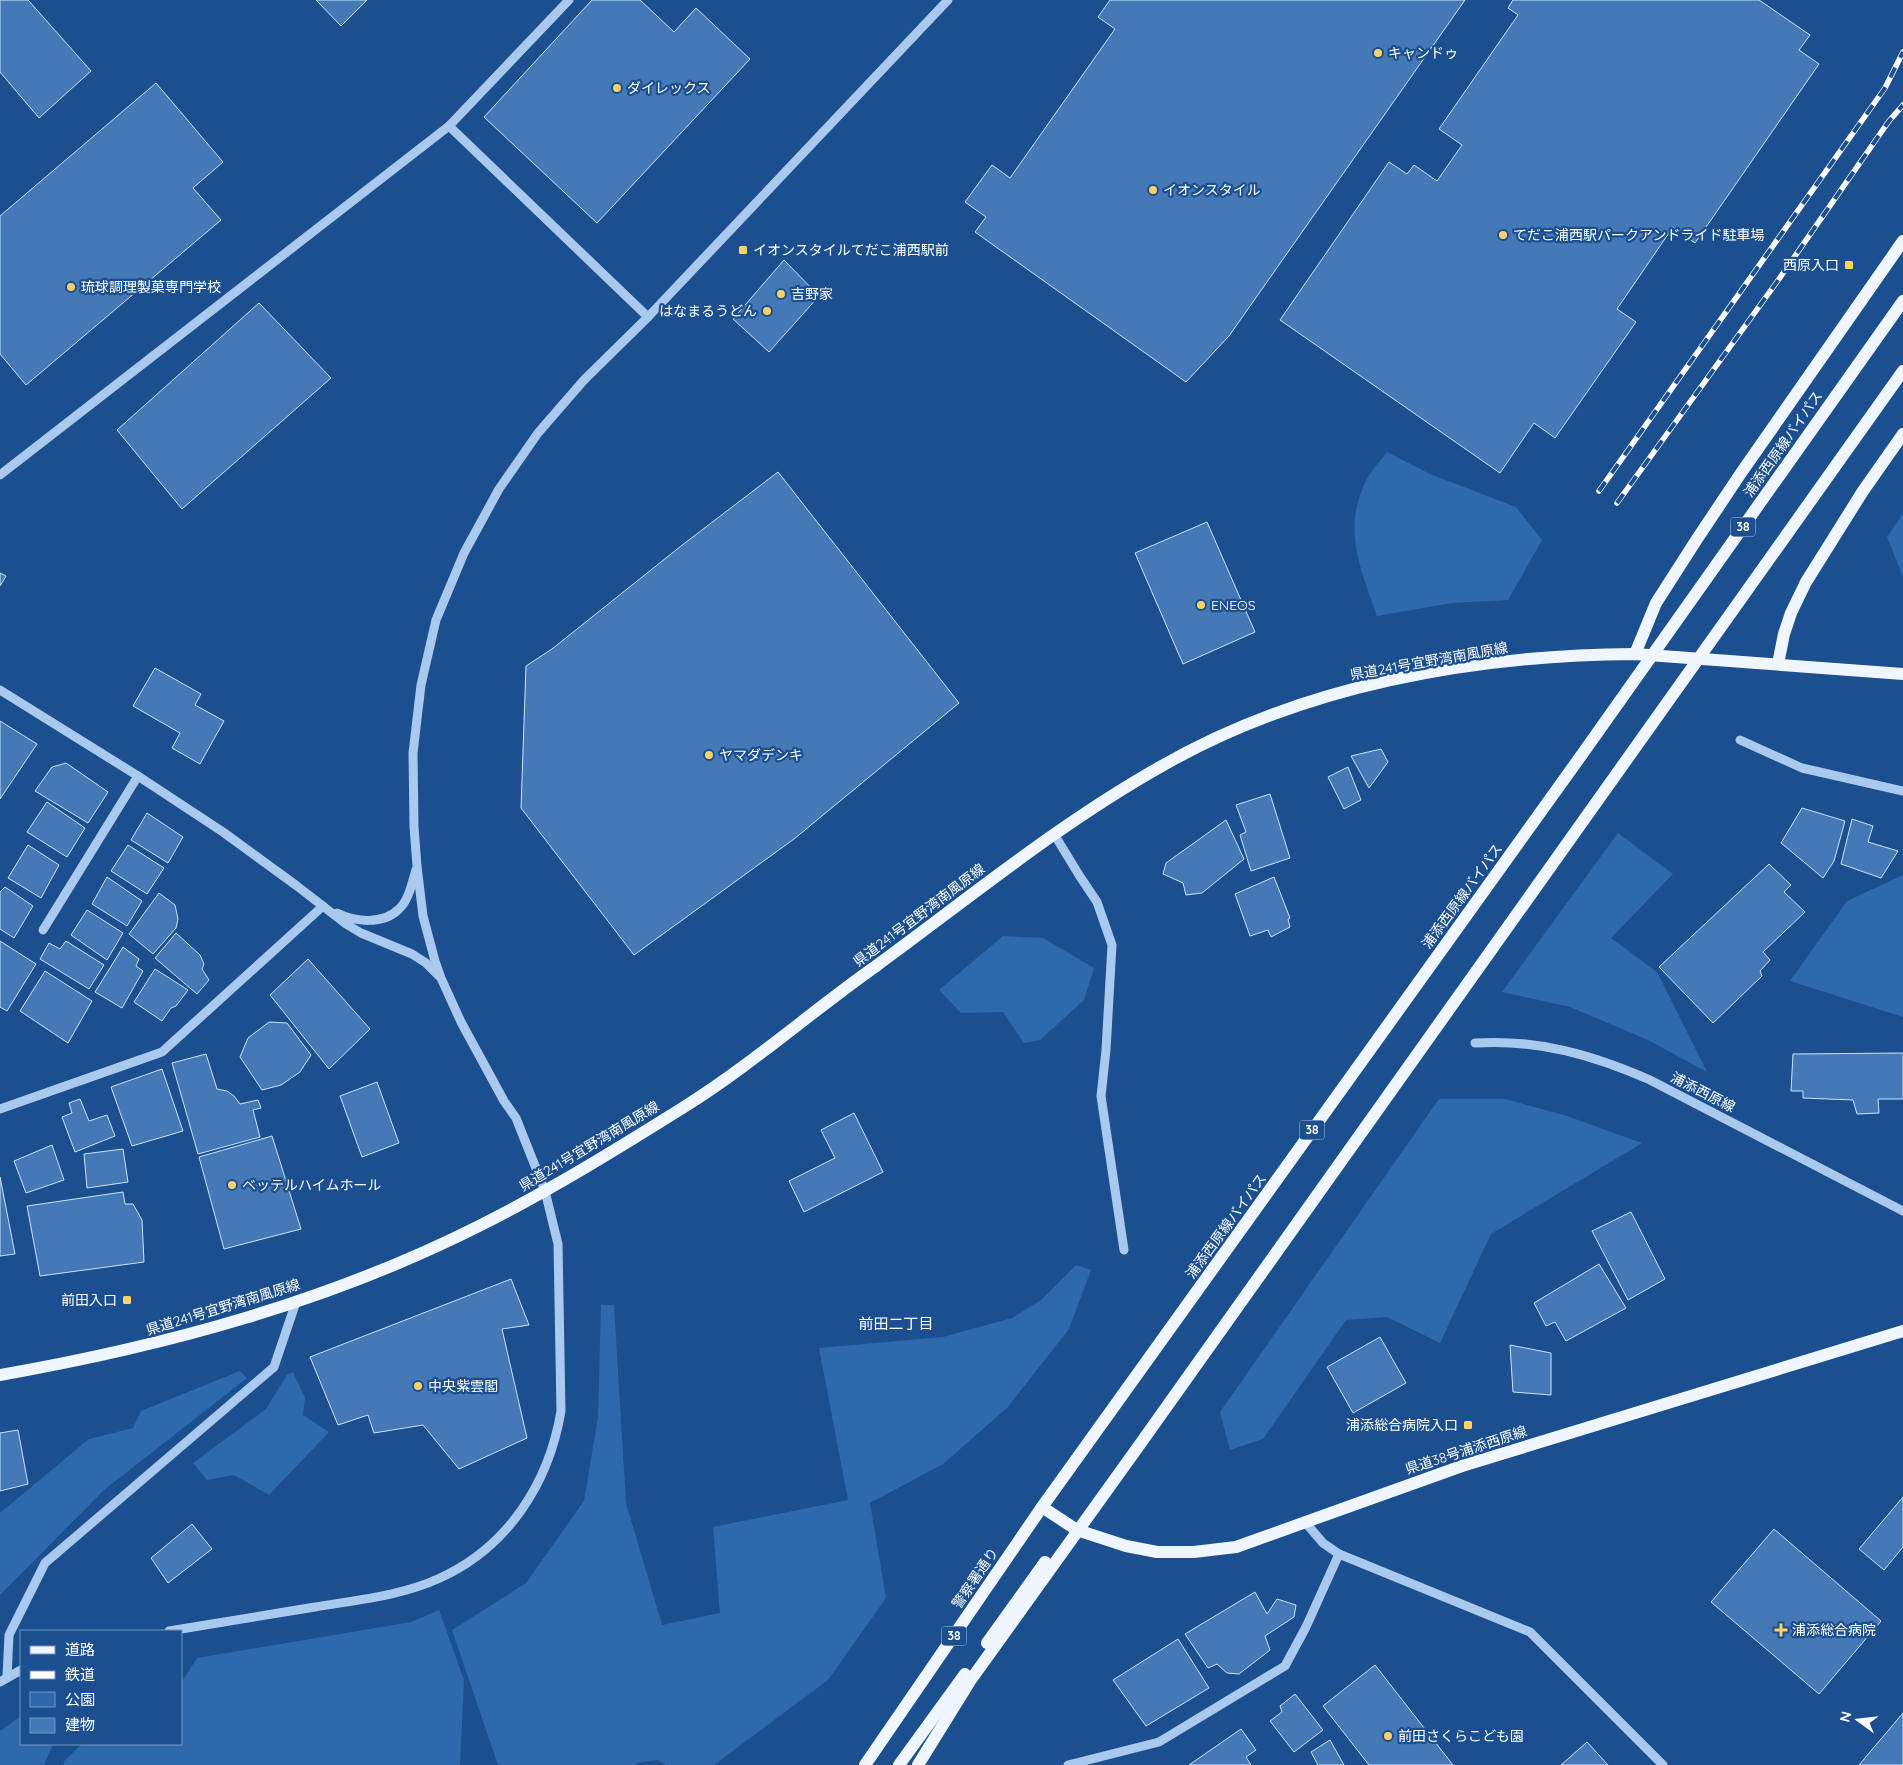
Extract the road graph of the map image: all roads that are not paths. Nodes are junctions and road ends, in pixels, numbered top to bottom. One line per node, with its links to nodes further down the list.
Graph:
1 (569, 0): 3 (street)
2 (948, 0): 6 (street)
3 (449, 126): 6 (street); 9 (street)
4 (1903, 241): 10 (main road)
5 (1903, 301): 30 (main road, 浦添西原線バイパス / 38)
6 (648, 317): 18 (street)
7 (1903, 371): 32 (main road)
8 (1903, 434): 11 (main road)
9 (1, 472)
10 (1636, 654): 11 (main road, 県道241号宜野湾南風原線); 17 (main road, 県道241号宜野湾南風原線)
11 (1778, 664): 12 (main road, 県道241号宜野湾南風原線)
12 (1903, 674)
13 (0, 690): 15 (street)
14 (1740, 740): 16 (street)
15 (138, 776): 19 (street); 20 (street)
16 (1903, 791)
17 (1054, 834): 24 (main road, 県道241号宜野湾南風原線); 26 (street)
18 (417, 866): 19 (street); 21 (street)
19 (323, 906): 21 (street); 23 (street)
20 (42, 930)
21 (441, 978): 24 (street)
22 (1475, 1043): 25 (street, 浦添西原線)
23 (0, 1108)
24 (545, 1191): 27 (main road, 県道241号宜野湾南風原線); 34 (street)
25 (1903, 1211)
26 (1124, 1250)
27 (296, 1302): 29 (main road, 県道241号宜野湾南風原線); 36 (street)
28 (1903, 1331): 31 (main road, 県道38号浦添西原線)
29 (0, 1375)
30 (1042, 1507): 32 (main road, 県道38号浦添西原線); 37 (main road, 警察署通り / 38)
31 (1305, 1522): 32 (main road, 県道38号浦添西原線); 33 (street)
32 (1077, 1530): 38 (main road); 39 (main road)
33 (1339, 1554): 40 (street); 41 (street)
34 (175, 1630)
35 (20, 1671): 36 (street)
36 (3, 1680)
37 (865, 1765)
38 (899, 1765)
39 (918, 1765)
40 (1068, 1765)
41 (1663, 1765)

